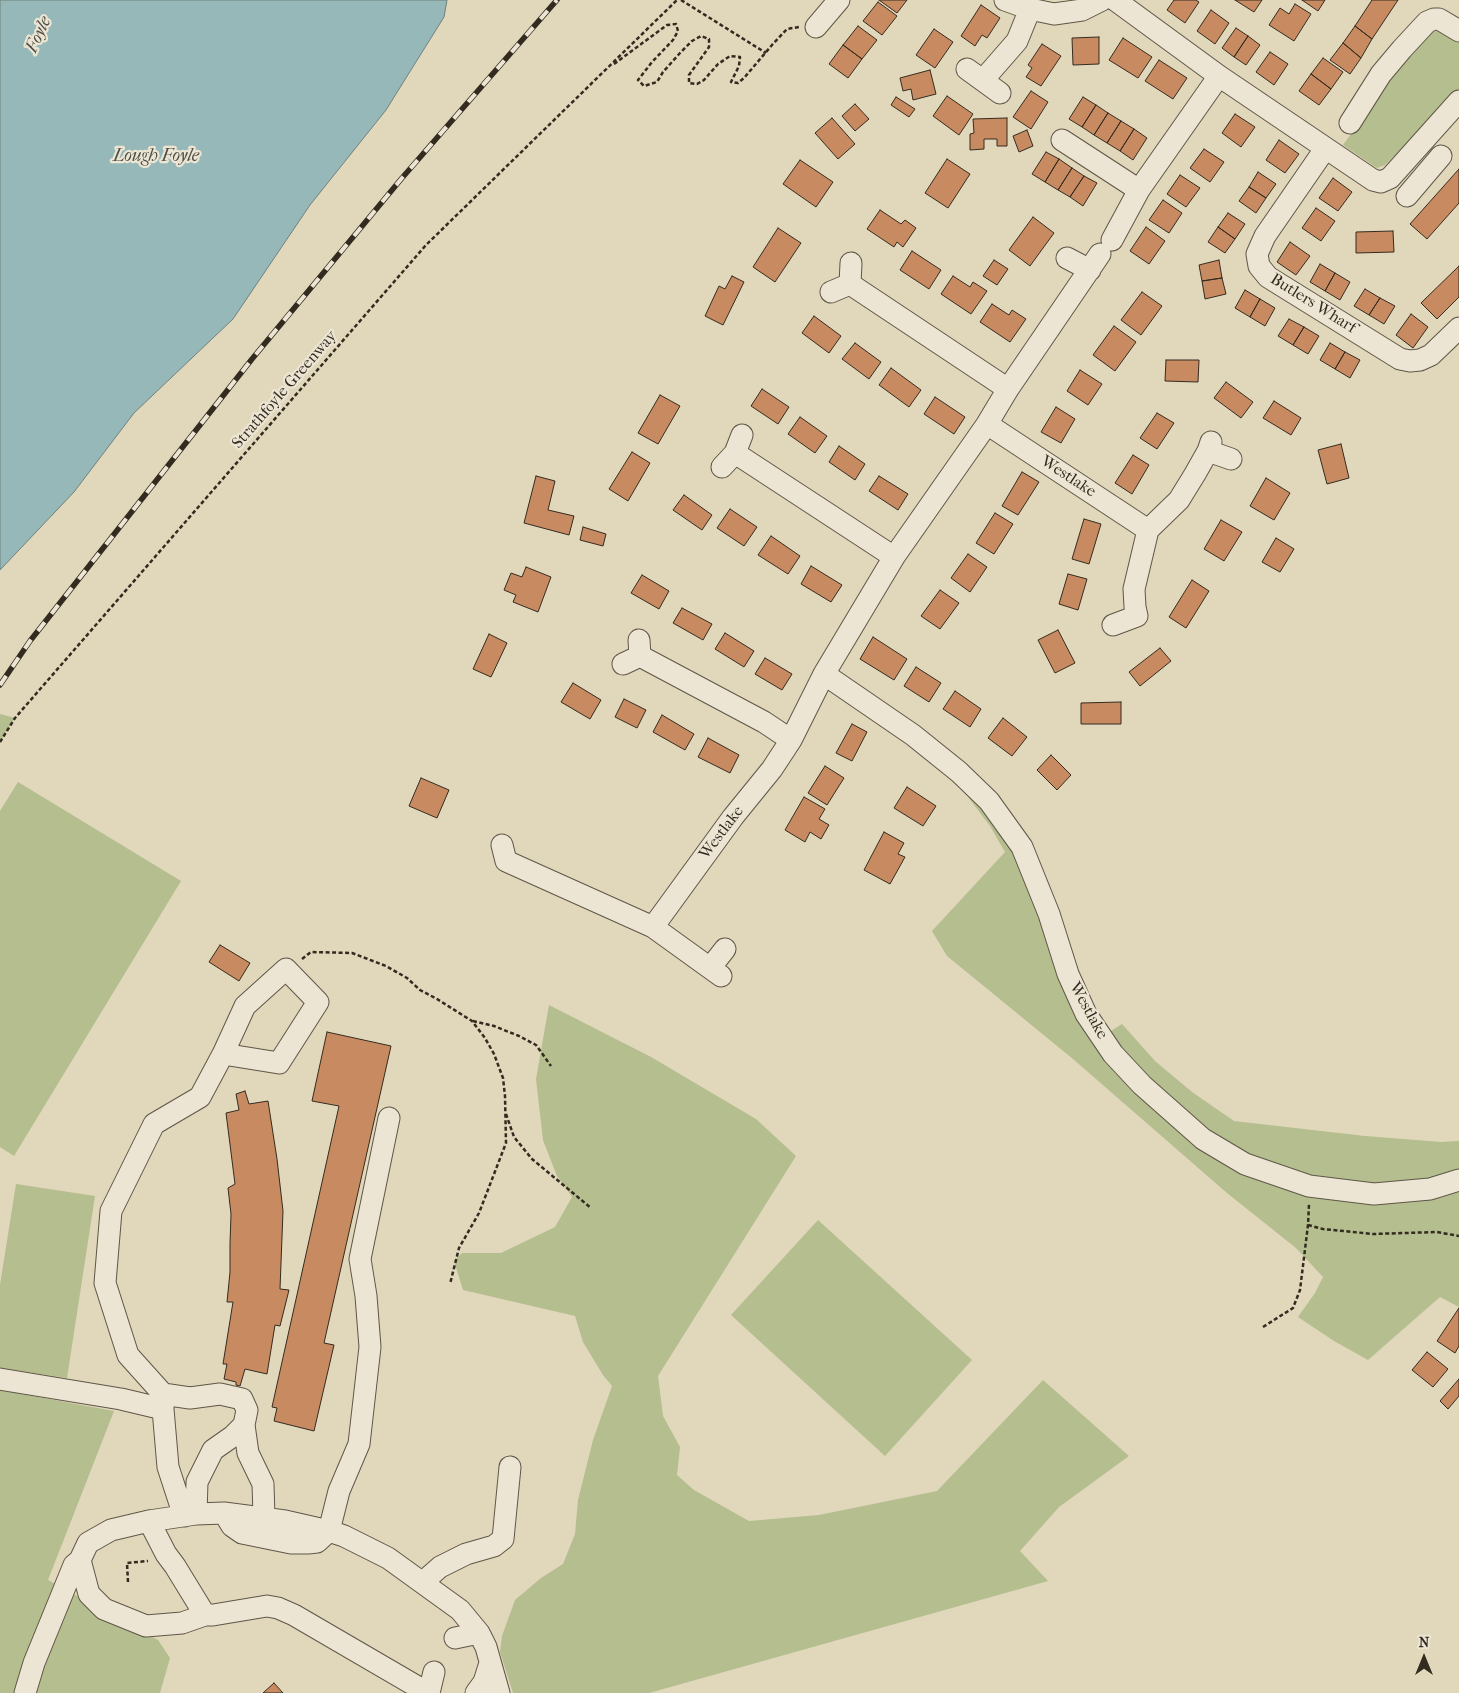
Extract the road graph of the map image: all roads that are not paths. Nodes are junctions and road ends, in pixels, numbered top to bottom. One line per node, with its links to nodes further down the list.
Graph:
1 (839, 0): 6 (street)
2 (1005, 0): 5 (street)
3 (1102, 0): 5 (street)
4 (1115, 0): 8 (street)
5 (1030, 9): 9 (street)
6 (816, 27)
7 (1459, 31): 11 (street)
8 (1219, 76): 13 (street); 17 (street)
9 (1000, 93)
10 (1459, 101): 15 (street)
11 (1350, 122)
12 (1062, 140): 17 (street)
13 (1325, 149): 15 (street); 22 (street, Butlers Wharf)
14 (1442, 156): 16 (street)
15 (1406, 160): 16 (street)
16 (1424, 176): 18 (street)
17 (1139, 190): 19 (street)
18 (1407, 196)
19 (1101, 255): 20 (street); 23 (street, Westlake)
20 (1067, 258)
21 (844, 280): 23 (street)
22 (1459, 328)
23 (1008, 389): 24 (street, Westlake)
24 (987, 424): 27 (street, Westlake); 28 (street, Westlake)
25 (733, 452): 28 (street)
26 (1231, 459): 27 (street)
27 (1148, 530): 29 (street)
28 (894, 557): 31 (street, Westlake)
29 (1113, 626)
30 (634, 653): 32 (street)
31 (824, 674): 32 (street, Westlake); 38 (street, Westlake)
32 (791, 740): 34 (street, Westlake)
33 (499, 859): 34 (street)
34 (660, 932): 35 (street)
35 (725, 950)
36 (223, 1054): 36 (street); 40 (street)
37 (389, 1118): 47 (street)
38 (1459, 1180)
39 (0, 1379): 40 (street)
40 (163, 1401): 41 (street); 44 (street)
41 (244, 1425): 44 (street); 45 (street)
42 (510, 1467): 49 (street)
43 (224, 1513): 44 (street); 45 (street); 47 (street)
44 (190, 1515): 46 (street)
45 (264, 1517): 47 (street)
46 (149, 1521): 48 (street); 50 (street)
47 (329, 1532): 49 (street)
48 (80, 1560): 50 (street); 55 (street)
49 (423, 1582): 51 (street)
50 (205, 1615): 56 (street)
51 (479, 1633): 52 (street); 53 (street)
52 (455, 1638)
53 (490, 1663): 57 (street); 58 (street)
54 (434, 1672): 56 (street)
55 (25, 1693)
56 (428, 1693)
57 (476, 1693)
58 (499, 1693)

